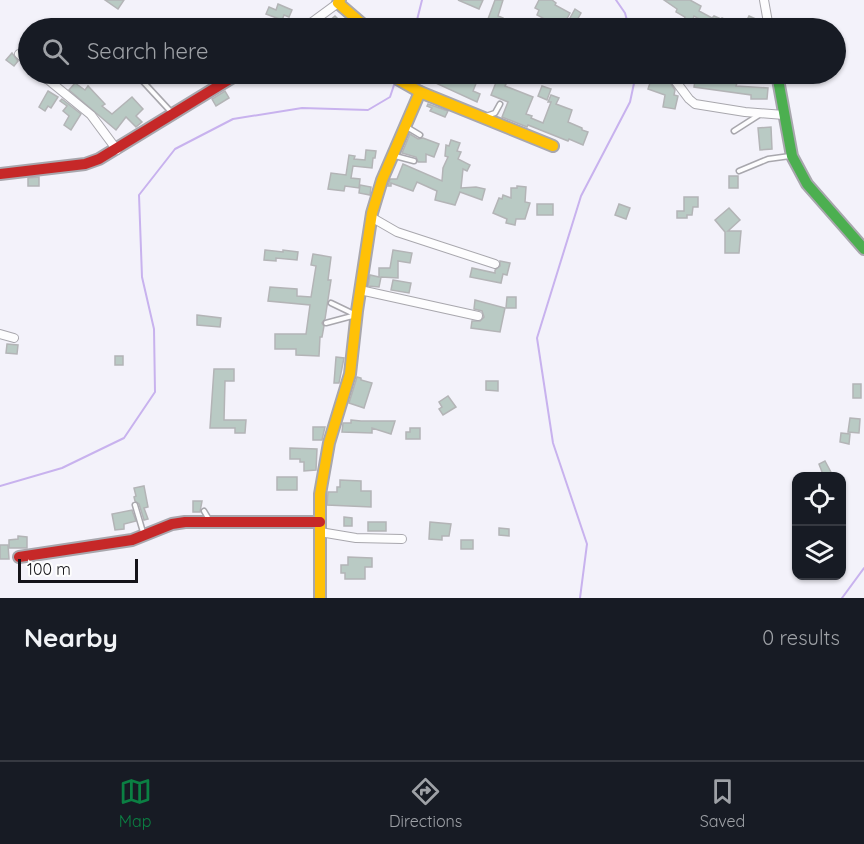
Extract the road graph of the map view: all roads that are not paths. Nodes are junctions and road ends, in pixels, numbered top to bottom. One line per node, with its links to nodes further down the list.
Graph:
1 (764, 0): 5 (street)
2 (339, 2): 3 (street); 4 (street)
3 (317, 18)
4 (356, 18)
5 (767, 18)
6 (53, 84): 22 (street)
7 (145, 84): 15 (lane)
8 (222, 84): 15 (street)
9 (407, 84): 12 (street)
10 (678, 84): 14 (street)
11 (779, 84): 16 (street)
12 (416, 90): 17 (street); 18 (street)
13 (500, 104): 17 (lane)
14 (761, 113): 16 (street); 19 (lane)
15 (173, 114): 22 (street)
16 (784, 115): 24 (street)
17 (479, 117): 21 (street)
18 (405, 126): 20 (lane); 23 (street)
19 (734, 130)
20 (420, 135)
21 (553, 146)
22 (117, 150): 27 (street)
23 (392, 155): 25 (lane); 28 (street)
24 (792, 156): 26 (lane); 29 (street)
25 (414, 160)
26 (740, 171)
27 (0, 174)
28 (371, 217): 30 (street); 31 (street)
29 (864, 249)
30 (495, 264)
31 (360, 290): 33 (street); 34 (street)
32 (331, 303): 33 (lane)
33 (356, 315): 35 (lane); 41 (street)
34 (478, 316)
35 (326, 323)
36 (0, 334): 37 (street)
37 (14, 338)
38 (135, 505): 42 (lane)
39 (204, 511): 40 (lane)
40 (211, 522): 41 (street); 42 (street)
41 (320, 527): 43 (street); 45 (street)
42 (144, 536): 44 (street)
43 (402, 539)
44 (20, 557)
45 (320, 598)

